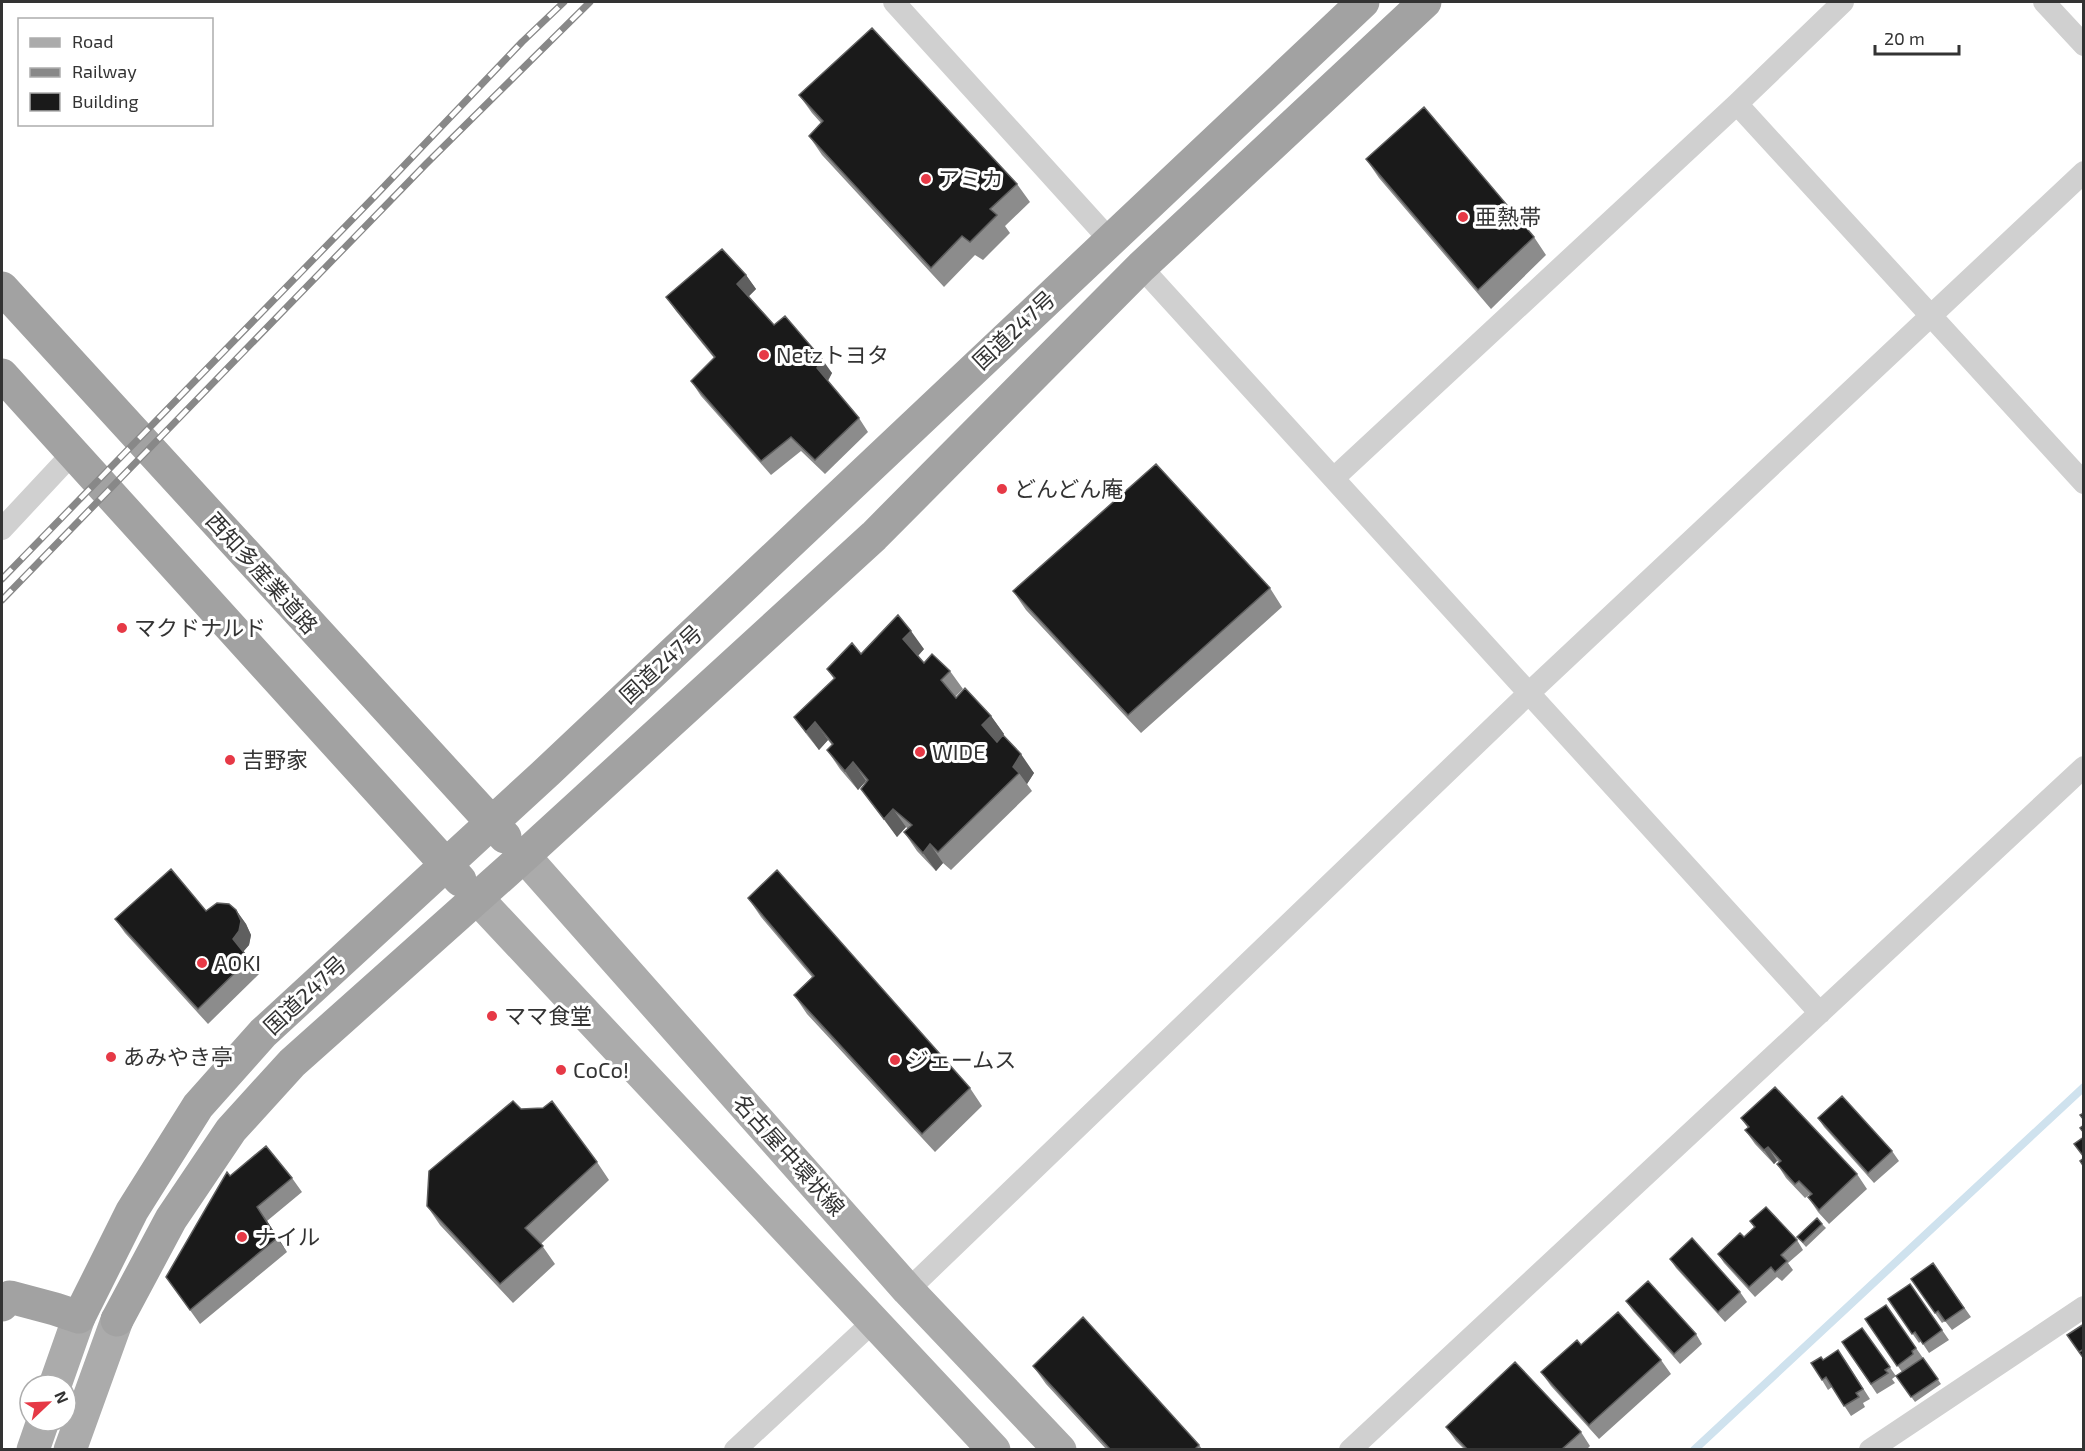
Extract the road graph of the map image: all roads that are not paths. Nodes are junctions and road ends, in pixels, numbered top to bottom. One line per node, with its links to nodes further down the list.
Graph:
1 (894, 2): 9 (street)
2 (1364, 2): 9 (highway, 国道247号)
3 (1425, 2): 10 (highway, 国道247号)
4 (1843, 2): 7 (street)
5 (2044, 2): 6 (street)
6 (2084, 45)
7 (1737, 104): 12 (street); 15 (street)
8 (2084, 172): 12 (street)
9 (1109, 239): 20 (highway, 国道247号)
10 (1141, 267): 15 (street); 21 (highway, 国道247号)
11 (2, 288): 20 (highway, 西知多産業道路)
12 (1930, 317): 16 (street); 18 (street)
13 (2, 375): 14 (highway)
14 (72, 454): 17 (street); 22 (highway)
15 (1334, 478): 18 (street)
16 (2084, 483)
17 (2, 529)
18 (1529, 693): 24 (street); 25 (street)
19 (2084, 767): 24 (street)
20 (491, 822): 21 (highway, 西知多産業道路); 22 (highway, 国道247号)
21 (524, 856): 23 (highway, 国道247号); 25 (main road, 名古屋中環状線)
22 (445, 863): 23 (highway); 28 (highway, 国道247号)
23 (476, 897): 29 (highway, 国道247号); 30 (main road)
24 (1820, 1013): 38 (street)
25 (908, 1290): 37 (main road, 名古屋中環状線)
26 (2, 1305): 28 (highway)
27 (2084, 1306): 39 (street)
28 (79, 1317): 31 (main road)
29 (117, 1320): 34 (main road)
30 (873, 1322): 35 (street); 36 (main road)
31 (59, 1373)
32 (39, 1433): 33 (main road)
33 (33, 1449)
34 (70, 1449)
35 (735, 1449)
36 (994, 1449)
37 (1060, 1449)
38 (1350, 1449)
39 (1870, 1449)

